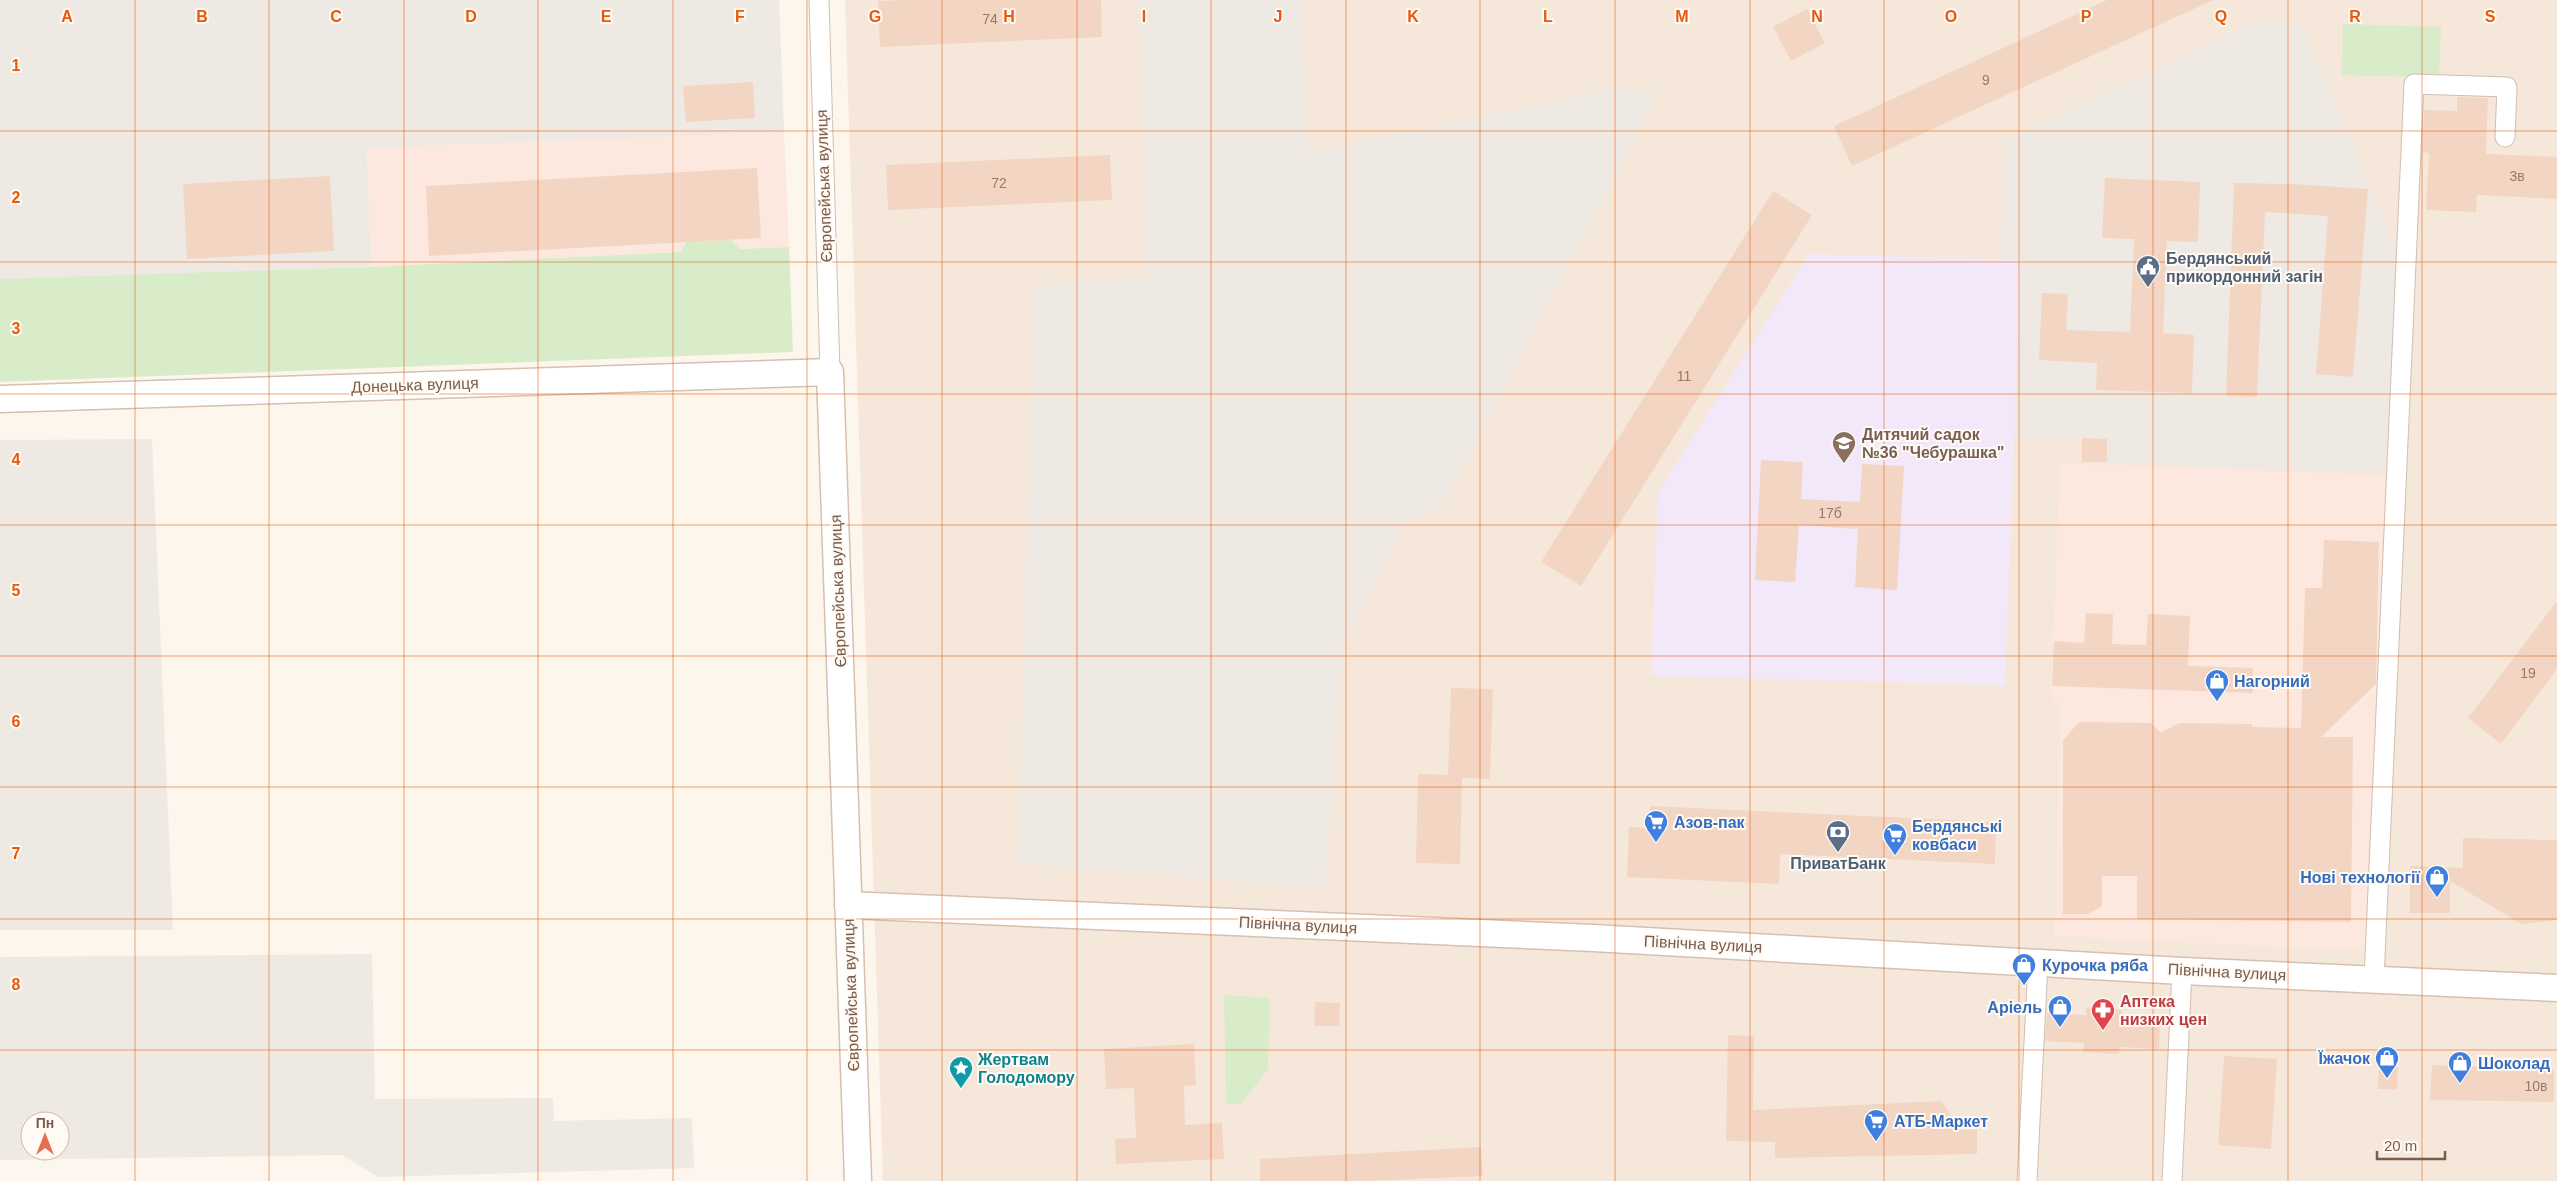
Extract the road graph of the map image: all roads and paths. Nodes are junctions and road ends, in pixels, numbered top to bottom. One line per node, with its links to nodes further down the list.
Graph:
1 (818, 0): 3 (street, Європейська вулиця)
2 (2505, 137): 8 (street)
3 (830, 372): 4 (street, Донецька вулиця); 5 (street, Європейська вулиця)
4 (0, 399)
5 (848, 905): 6 (street, Північна вулиця); 10 (street, Європейська вулиця)
6 (2038, 963): 7 (street, Північна вулиця); 11 (street)
7 (2182, 970): 8 (street, Північна вулиця); 12 (street)
8 (2374, 979): 9 (street, Північна вулиця)
9 (2557, 988)
10 (858, 1181)
11 (2027, 1181)
12 (2172, 1181)

